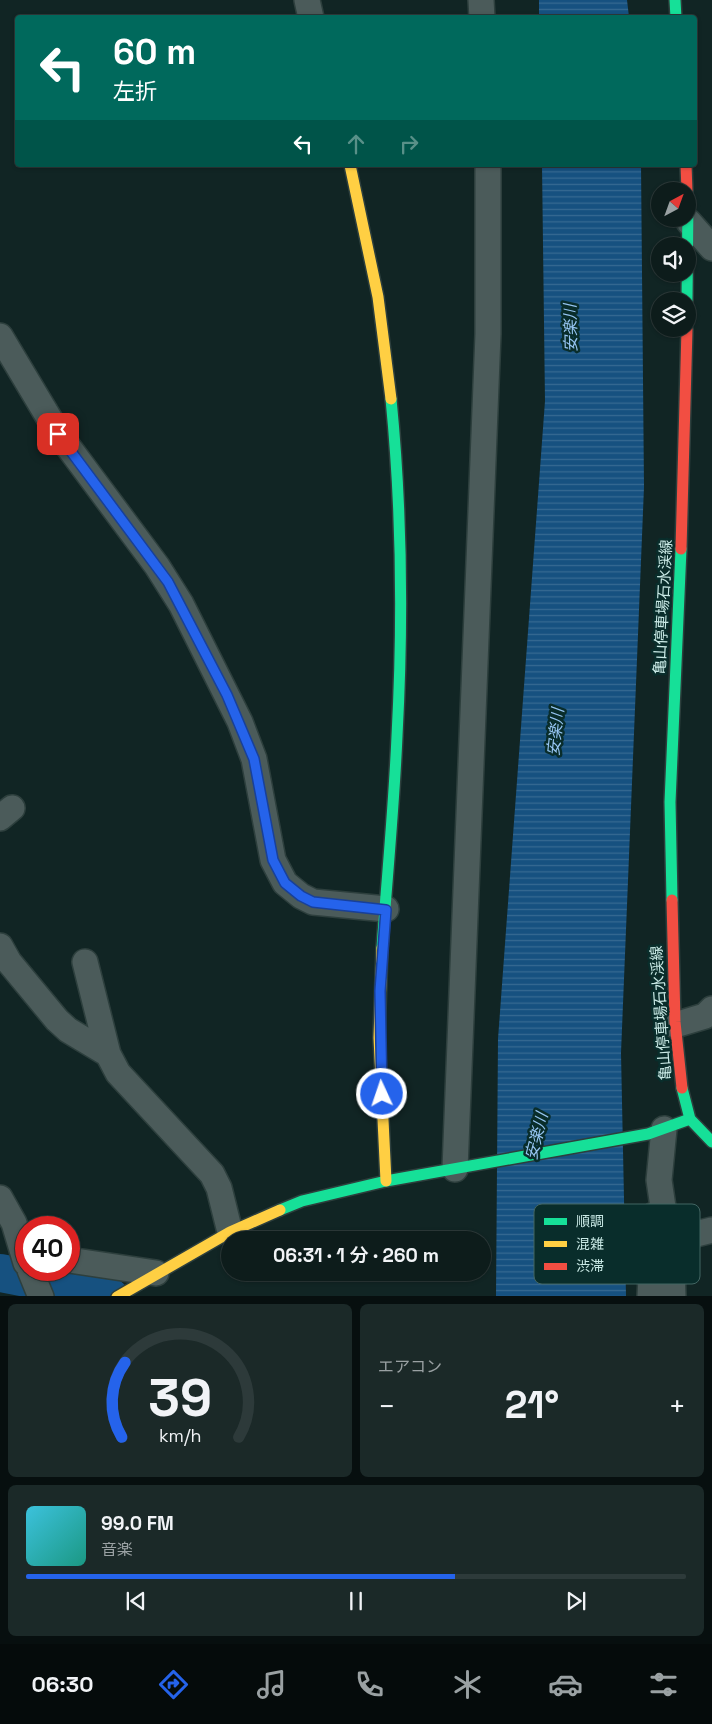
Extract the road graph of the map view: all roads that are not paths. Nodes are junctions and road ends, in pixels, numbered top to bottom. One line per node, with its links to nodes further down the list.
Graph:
1 (307, 0): 4 (street)
2 (480, 0): 5 (street)
3 (674, 0): 6 (main road)
4 (310, 15)
5 (482, 15)
6 (676, 15)
7 (350, 167): 17 (main road)
8 (488, 167): 26 (street)
9 (686, 167): 10 (main road)
10 (687, 182)
11 (696, 223): 13 (street)
12 (688, 228): 14 (main road)
13 (712, 248)
14 (687, 292)
15 (0, 336): 17 (street)
16 (687, 337): 21 (main road, 亀山停車場石水渓線)
17 (386, 910): 28 (main road)
18 (0, 946): 22 (street)
19 (85, 962): 22 (street)
20 (712, 1009): 21 (street)
21 (675, 1025): 23 (main road, 亀山停車場石水渓線)
22 (108, 1054): 33 (street)
23 (690, 1119): 24 (main road); 25 (main road)
24 (656, 1131): 26 (main road); 27 (street)
25 (712, 1142)
26 (462, 1168): 28 (main road)
27 (659, 1180): 30 (street); 31 (street)
28 (386, 1181): 34 (main road)
29 (0, 1198): 32 (street)
30 (656, 1204)
31 (663, 1204)
32 (7, 1224): 36 (street)
33 (230, 1231)
34 (232, 1231)
35 (221, 1237): 38 (main road)
36 (15, 1239)
37 (80, 1263): 38 (street)
38 (147, 1278): 41 (main road)
39 (35, 1281): 40 (street)
40 (42, 1296)
41 (117, 1296)

